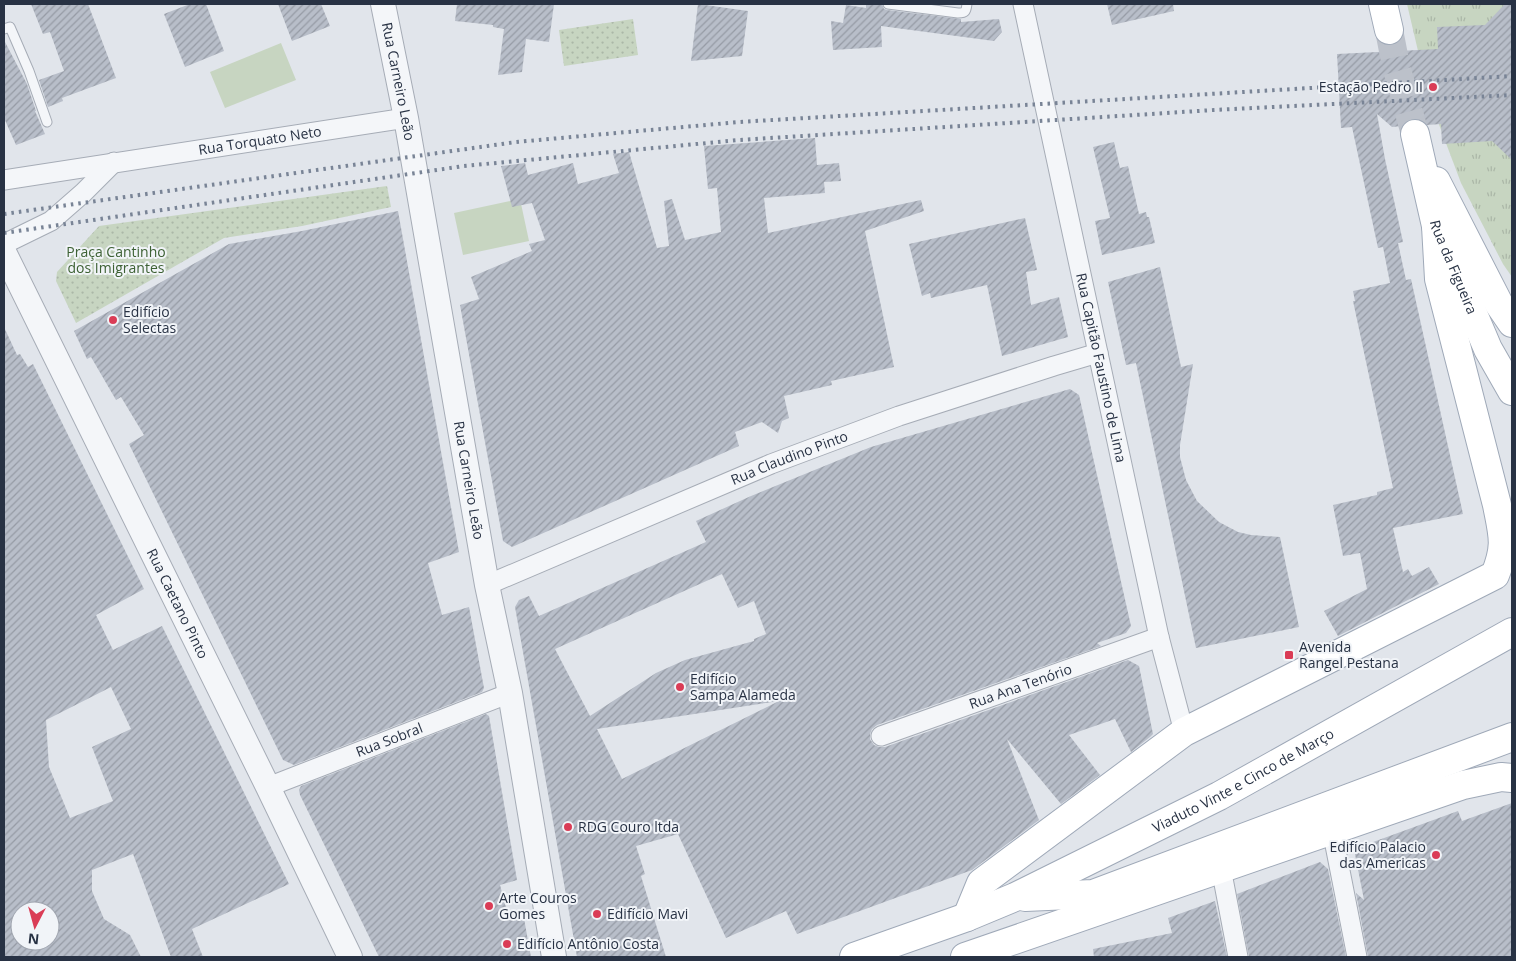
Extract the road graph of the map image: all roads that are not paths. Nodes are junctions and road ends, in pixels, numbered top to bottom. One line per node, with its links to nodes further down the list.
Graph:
1 (383, 4): 8 (street, Rua Carneiro Leão)
2 (888, 4): 3 (lane)
3 (967, 4)
4 (1023, 4): 16 (street, Rua Capitão Faustino de Lima)
5 (1383, 4): 7 (main road)
6 (4, 29): 9 (lane)
7 (1389, 30)
8 (406, 118): 10 (street, Rua Torquato Neto); 18 (street, Rua Carneiro Leão)
9 (47, 122)
10 (114, 162): 11 (street, Rua Torquato Neto); 13 (street)
11 (4, 180)
12 (1436, 226): 15 (main road, Rua da Figueira); 17 (main road, Rua da Figueira); 22 (main road)
13 (4, 244)
14 (4, 252): 26 (street, Rua Caetano Pinto)
15 (1512, 323)
16 (1098, 353): 18 (street, Rua Claudino Pinto); 20 (street, Rua Capitão Faustino de Lima)
17 (1512, 391)
18 (487, 585): 21 (street, Rua Carneiro Leão)
19 (1512, 632): 29 (main road, Viaduto Vinte e Cinco de Março)
20 (1159, 637): 22 (street, Rua Capitão Faustino de Lima); 23 (street, Rua Ana Tenório)
21 (510, 692): 26 (street, Rua Sobral); 32 (street, Rua Carneiro Leão)
22 (1184, 732): 30 (main road)
23 (881, 736)
24 (1512, 737): 29 (main road)
25 (1512, 778): 27 (main road)
26 (268, 786): 31 (street, Rua Caetano Pinto)
27 (1332, 830): 28 (main road); 36 (street)
28 (1221, 868): 34 (main road); 35 (street)
29 (1015, 897): 30 (main road, Viaduto Vinte e Cinco de Março)
30 (967, 917): 33 (main road)
31 (350, 957)
32 (554, 957)
33 (854, 957)
34 (966, 957)
35 (1238, 957)
36 (1357, 957)

